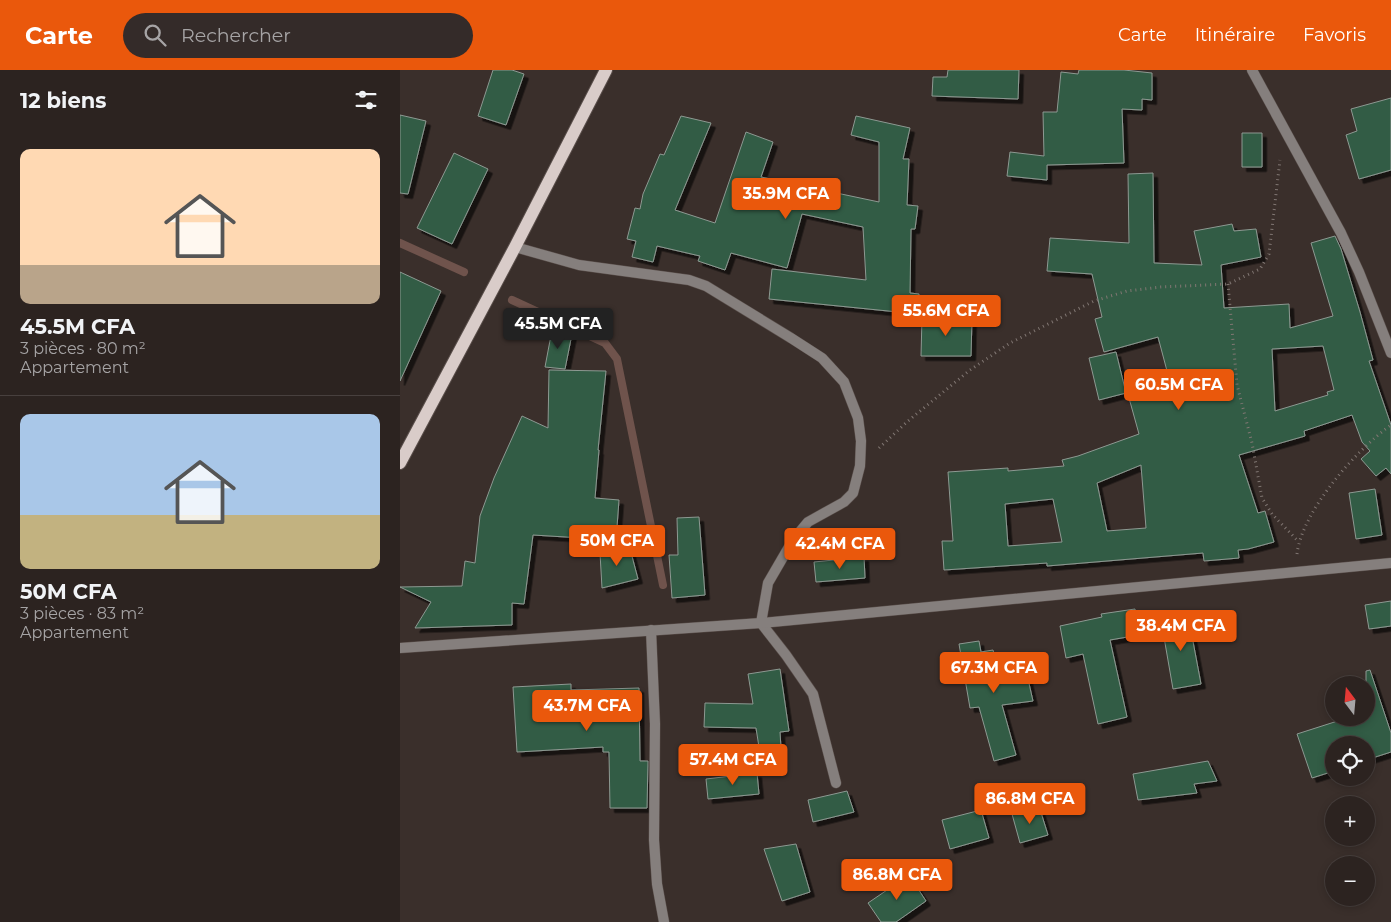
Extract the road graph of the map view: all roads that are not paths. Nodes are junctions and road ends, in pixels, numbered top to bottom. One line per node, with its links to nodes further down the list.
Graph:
1 (606, 70): 3 (main road)
2 (1252, 70): 4 (street)
3 (515, 247): 5 (main road); 7 (street)
4 (1391, 353)
5 (400, 463)
6 (1391, 563): 7 (street)
7 (761, 623): 8 (street); 10 (street)
8 (651, 630): 9 (street); 11 (street)
9 (400, 648)
10 (836, 783)
11 (664, 922)

